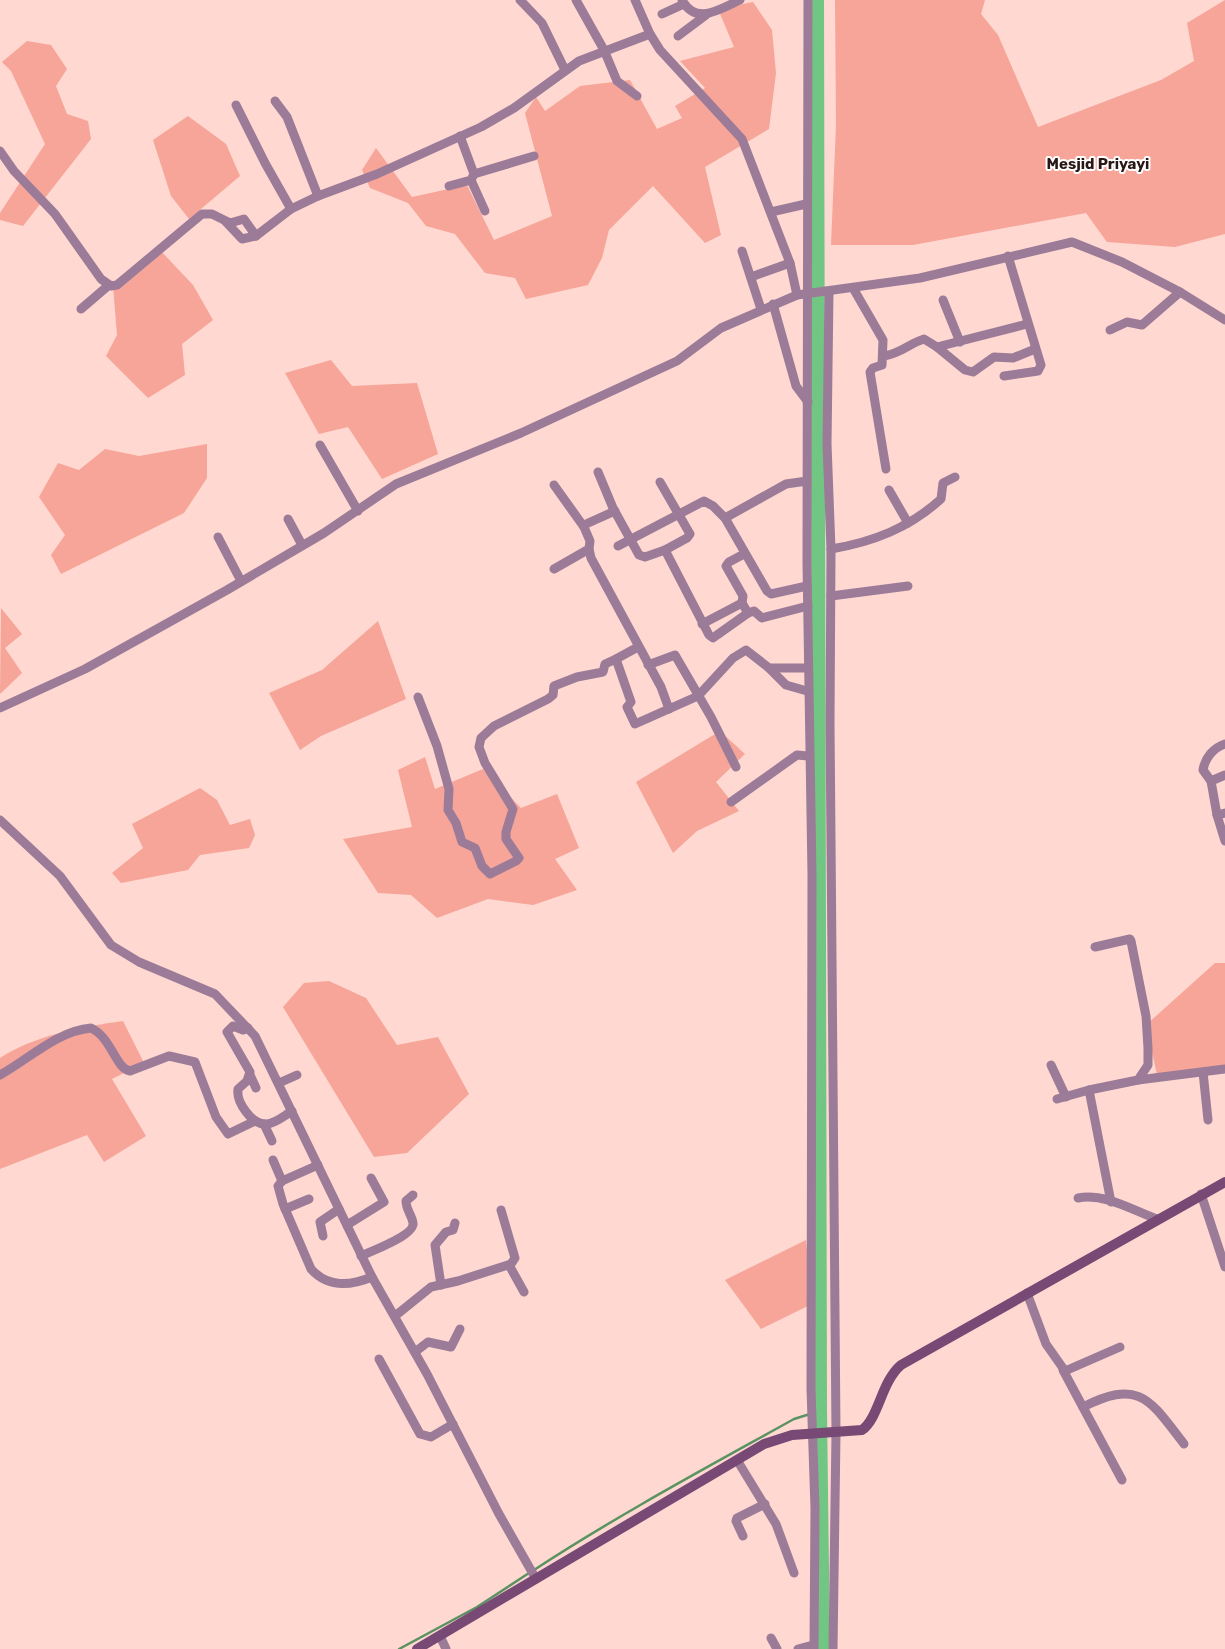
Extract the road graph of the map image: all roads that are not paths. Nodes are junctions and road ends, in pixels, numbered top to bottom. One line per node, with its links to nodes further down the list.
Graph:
1 (520, 0): 12 (street)
2 (576, 0): 11 (street)
3 (635, 0): 9 (street)
4 (740, 0): 8 (street)
5 (808, 0): 22 (street)
6 (683, 2): 7 (street); 8 (street)
7 (662, 14)
8 (706, 15): 10 (street)
9 (650, 34): 11 (street); 25 (street)
10 (678, 36)
11 (604, 50): 12 (street); 13 (street)
12 (565, 70): 16 (street)
13 (637, 96)
14 (275, 101): 21 (street)
15 (236, 105): 23 (street)
16 (460, 136): 19 (street); 21 (street)
17 (0, 151): 32 (street)
18 (534, 156): 19 (street)
19 (472, 177): 20 (street); 24 (street)
20 (449, 186)
21 (318, 196): 23 (street)
22 (806, 204): 25 (street); 36 (street)
23 (291, 209): 27 (street)
24 (486, 211)
25 (771, 212): 30 (street)
26 (226, 222): 27 (street); 27 (street); 32 (street)
27 (256, 236)
28 (742, 251): 31 (street)
29 (1008, 256): 33 (street); 35 (street); 42 (street)
30 (790, 263): 31 (street); 36 (street)
31 (752, 277): 40 (street)
32 (109, 285): 39 (street)
33 (853, 288): 34 (street); 47 (street)
34 (827, 292): 36 (street); 70 (street)
35 (1180, 292): 41 (street); 43 (street)
36 (805, 294): 38 (street); 49 (street)
37 (943, 300): 44 (street)
38 (773, 304): 40 (street); 49 (street)
39 (81, 309)
40 (761, 309): 58 (street)
41 (1225, 320)
42 (1027, 324): 44 (street); 46 (street)
43 (1110, 330)
44 (960, 342): 45 (street)
45 (937, 347): 46 (street); 47 (street)
46 (1035, 349): 48 (street)
47 (884, 356): 51 (street)
48 (1004, 376)
49 (808, 402): 54 (street)
50 (320, 445): 58 (street)
51 (886, 469)
52 (598, 472): 59 (street)
53 (956, 476): 63 (street)
54 (807, 481): 61 (street); 75 (street)
55 (660, 482): 60 (street)
56 (554, 484): 64 (street)
57 (889, 490): 63 (street)
58 (358, 511): 67 (street)
59 (614, 511): 64 (street); 66 (street)
60 (679, 513): 61 (street); 66 (street); 71 (street)
61 (725, 518): 72 (street)
62 (288, 520): 67 (street)
63 (908, 523): 70 (street)
64 (584, 527): 69 (street)
65 (218, 537): 74 (street)
66 (630, 541): 68 (street); 71 (street)
67 (302, 545): 74 (street)
68 (618, 546)
69 (589, 549): 73 (street); 82 (street)
70 (831, 549): 77 (street)
71 (666, 550): 81 (street)
72 (744, 554): 75 (street); 78 (street)
73 (554, 569)
74 (241, 582): 90 (street)
75 (807, 586): 79 (street)
76 (908, 586): 77 (street)
77 (831, 596): 150 (street)
78 (742, 603): 80 (street); 81 (street)
79 (808, 606): 80 (street); 86 (street)
80 (748, 614): 81 (street)
81 (702, 624)
82 (638, 647): 83 (street); 84 (street)
83 (616, 659): 89 (street); 91 (street)
84 (648, 665): 88 (street); 91 (street)
85 (769, 668): 86 (street); 87 (street); 88 (street)
86 (808, 668): 87 (street)
87 (807, 691): 93 (street)
88 (698, 696): 91 (street); 94 (street)
89 (418, 697)
90 (0, 708)
91 (669, 709)
92 (1225, 744): 96 (street)
93 (808, 756): 97 (street); 149 (street)
94 (736, 768)
95 (1225, 775): 96 (street)
96 (1211, 781): 98 (street)
97 (731, 802)
98 (1221, 814): 100 (street)
99 (0, 820): 102 (street)
100 (1225, 841)
101 (1094, 947): 109 (street)
102 (248, 1028): 107 (street); 110 (street)
103 (1051, 1065): 112 (street)
104 (1225, 1069): 105 (street)
105 (1204, 1072): 109 (street); 114 (street)
106 (0, 1075): 115 (street)
107 (250, 1075): 111 (street); 115 (street)
108 (296, 1076): 110 (street)
109 (1138, 1080): 112 (street)
110 (279, 1083): 113 (street)
111 (256, 1088)
112 (1089, 1090): 126 (street)
113 (292, 1111): 115 (street); 118 (street)
114 (1208, 1120)
115 (259, 1122): 116 (street)
116 (272, 1141)
117 (273, 1160): 120 (street)
118 (318, 1165): 120 (street); 128 (street)
119 (370, 1178): 132 (street)
120 (282, 1181): 127 (street)
121 (1225, 1182): 122 (main road)
122 (1201, 1194): 130 (main road); 136 (street)
123 (413, 1195): 134 (street)
124 (1078, 1198): 126 (street)
125 (309, 1199): 127 (street)
126 (1111, 1202): 130 (street)
127 (285, 1209): 137 (street)
128 (339, 1209): 132 (street); 133 (street)
129 (501, 1210): 135 (street)
130 (1157, 1220): 140 (main road)
131 (455, 1223): 138 (street)
132 (347, 1225): 134 (street)
133 (323, 1236)
134 (362, 1256): 137 (street)
135 (509, 1265): 138 (street); 139 (street)
136 (1225, 1267)
137 (372, 1277): 141 (street)
138 (441, 1285): 141 (street)
139 (524, 1292)
140 (1028, 1293): 146 (street); 150 (main road)
141 (395, 1316): 144 (street)
142 (460, 1329): 144 (street)
143 (1120, 1347): 146 (street)
144 (415, 1352): 148 (street)
145 (379, 1359): 148 (street)
146 (1063, 1370): 147 (street)
147 (1083, 1407): 151 (street); 153 (street)
148 (453, 1424): 157 (street)
149 (815, 1432): 150 (main road); 152 (main road); 160 (street)
150 (833, 1433): 165 (street)
151 (1184, 1444)
152 (737, 1460): 154 (street); 157 (main road)
153 (1122, 1480)
154 (765, 1504): 155 (street); 156 (street)
155 (743, 1536)
156 (794, 1573)
157 (533, 1574): 158 (main road)
158 (440, 1636): 161 (main road); 162 (street)
159 (771, 1638): 163 (street)
160 (814, 1647): 164 (street)
161 (417, 1649)
162 (446, 1649)
163 (777, 1649)
164 (798, 1649)
165 (832, 1649)

